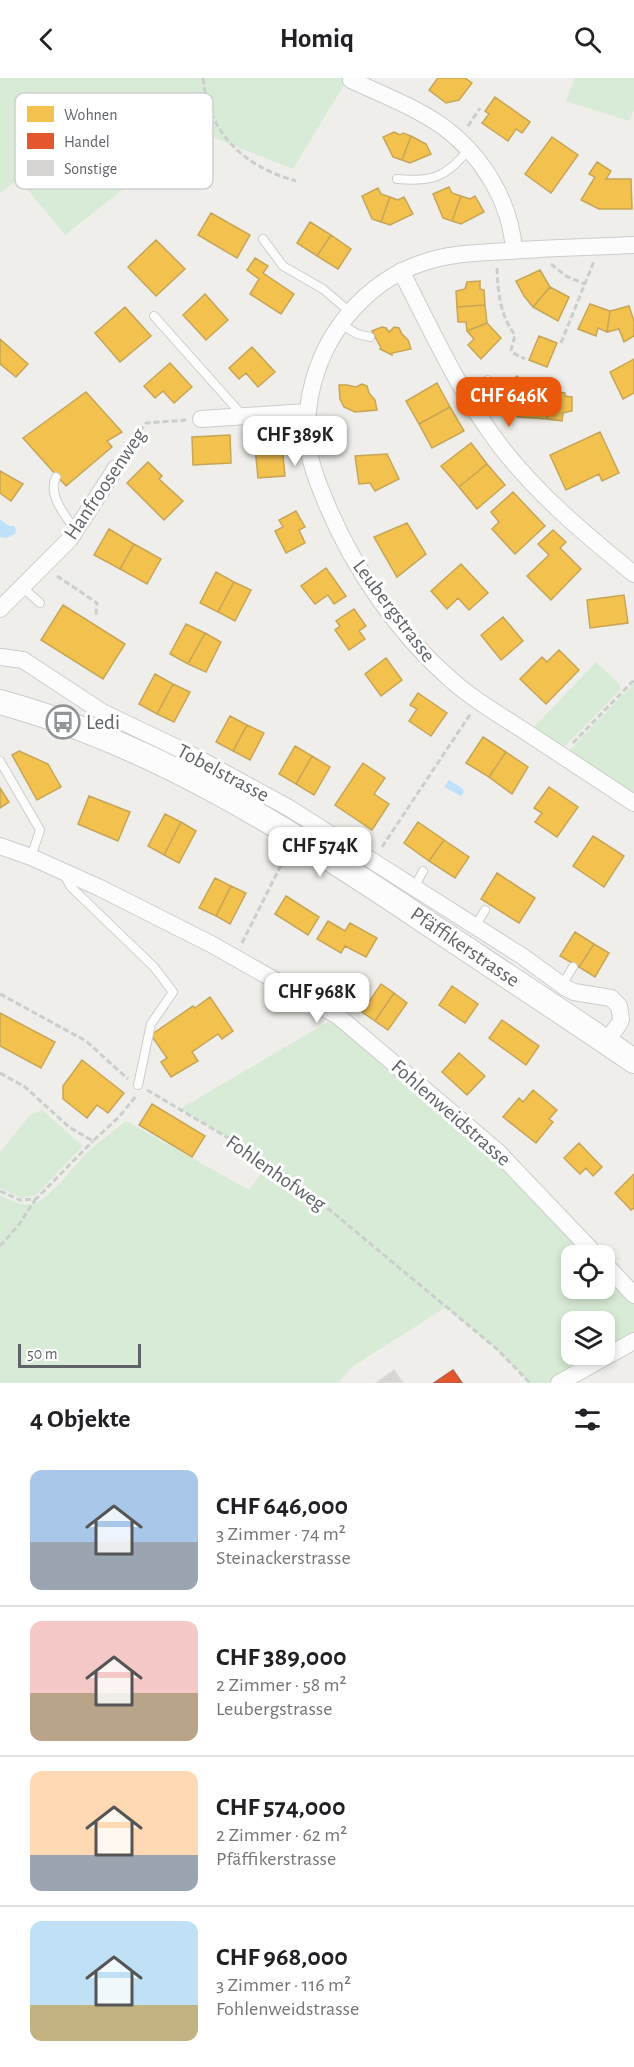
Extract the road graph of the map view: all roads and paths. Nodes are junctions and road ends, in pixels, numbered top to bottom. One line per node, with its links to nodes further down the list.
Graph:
1 (202, 78): 3 (path)
2 (351, 80): 6 (street)
3 (205, 93)
4 (480, 108): 6 (path)
5 (213, 116): 8 (path)
6 (469, 143): 7 (lane); 13 (street)
7 (397, 179)
8 (296, 181)
9 (263, 239): 18 (lane)
10 (634, 245): 11 (street, Leubergstrasse)
11 (597, 247): 12 (street, Leubergstrasse); 16 (path)
12 (548, 249): 13 (street, Leubergstrasse); 16 (path)
13 (514, 251): 14 (street, Leubergstrasse)
14 (496, 252): 15 (street, Leubergstrasse); 21 (path)
15 (401, 271): 18 (street, Leubergstrasse); 23 (street)
16 (585, 284): 20 (path)
17 (154, 316): 25 (lane)
18 (345, 318): 19 (lane); 24 (street, Leubergstrasse)
19 (370, 337)
20 (561, 343)
21 (525, 359)
22 (488, 380): 23 (lane)
23 (465, 393): 31 (street)
24 (307, 412): 25 (street); 38 (street, Leubergstrasse)
25 (243, 416): 26 (street)
26 (201, 419): 27 (path, Hanfroosenweg)
27 (116, 468): 29 (street, Hanfroosenweg)
28 (56, 477): 29 (lane)
29 (75, 530): 30 (street, Hanfroosenweg)
30 (42, 567): 32 (street, Hanfroosenweg); 35 (path)
31 (634, 574)
32 (22, 587): 33 (lane); 34 (street, Hanfroosenweg)
33 (40, 603)
34 (0, 609)
35 (96, 615)
36 (0, 657): 46 (street, Tobelstrasse)
37 (634, 680): 40 (path)
38 (480, 701): 40 (street, Leubergstrasse); 46 (path)
39 (0, 702): 56 (main road, Pfäffikerstrasse)
40 (562, 755): 42 (street, Leubergstrasse)
41 (0, 761): 45 (lane)
42 (634, 803)
43 (0, 846): 45 (street, Fohlenweidstrasse)
44 (286, 855): 52 (path)
45 (31, 857): 47 (street, Fohlenweidstrasse)
46 (372, 861): 49 (street, Tobelstrasse)
47 (62, 871): 59 (lane); 63 (street, Fohlenweidstrasse)
48 (423, 872): 49 (lane)
49 (414, 888): 51 (street, Tobelstrasse)
50 (485, 910): 51 (lane)
51 (475, 927): 54 (street, Tobelstrasse)
52 (241, 943)
53 (573, 967): 54 (lane)
54 (562, 985): 56 (street, Tobelstrasse)
55 (0, 994): 59 (path, Fohlenhofweg)
56 (606, 1042): 57 (main road, Pfäffikerstrasse)
57 (634, 1061)
58 (0, 1073): 60 (path)
59 (140, 1086): 60 (path); 68 (path, Fohlenhofweg)
60 (93, 1141): 62 (path)
61 (0, 1191): 62 (path)
62 (36, 1199): 64 (path)
63 (587, 1245)
64 (0, 1246)
65 (615, 1275): 66 (street)
66 (634, 1295)
67 (634, 1341): 69 (street)
68 (530, 1383)
69 (559, 1383)

